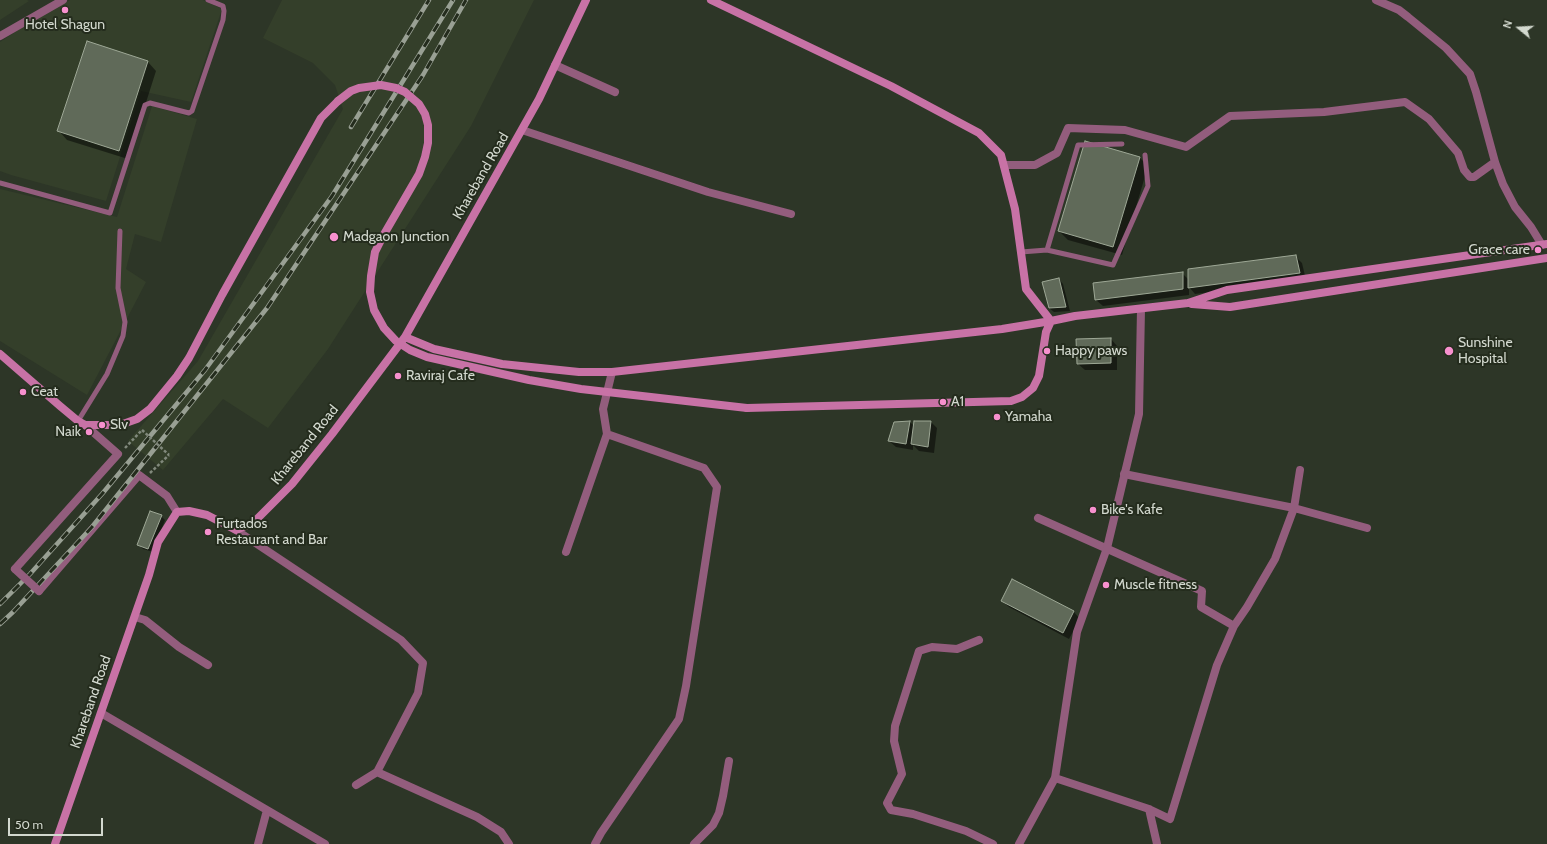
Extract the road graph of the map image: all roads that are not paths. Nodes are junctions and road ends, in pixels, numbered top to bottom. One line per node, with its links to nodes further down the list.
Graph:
1 (63, 0): 6 (street)
2 (208, 0): 14 (lane)
3 (586, 0): 7 (main road, Khareband Road)
4 (711, 0): 13 (main road)
5 (1376, 0): 12 (street)
6 (0, 36)
7 (555, 65): 8 (street); 9 (main road, Khareband Road)
8 (615, 92)
9 (522, 130): 15 (street); 26 (main road, Khareband Road)
10 (1122, 144): 18 (lane)
11 (1145, 155): 18 (lane)
12 (1495, 162): 13 (street); 17 (street)
13 (1004, 165): 19 (main road)
14 (0, 183)
15 (791, 214)
16 (120, 231): 29 (lane)
17 (1544, 244): 21 (main road)
18 (1047, 250): 19 (lane)
19 (1021, 252): 25 (main road)
20 (1547, 258): 22 (main road)
21 (1441, 259): 22 (main road); 23 (main road)
22 (1442, 274): 23 (main road)
23 (1188, 303): 24 (main road)
24 (1141, 309): 25 (main road); 32 (street)
25 (1051, 321): 28 (main road); 29 (main road, bridge)
26 (405, 337): 28 (main road); 37 (main road, Khareband Road)
27 (0, 354): 29 (main road)
28 (612, 372): 30 (street)
29 (82, 423): 34 (street, bridge)
30 (607, 434): 39 (street); 55 (street)
31 (1300, 470): 33 (street)
32 (1124, 474): 33 (street); 38 (street)
33 (1294, 508): 36 (street); 41 (street)
34 (177, 512): 37 (main road); 40 (main road, Khareband Road)
35 (1038, 518): 38 (street)
36 (1367, 528)
37 (236, 530): 46 (street)
38 (1107, 548): 41 (street); 47 (street)
39 (566, 552)
40 (135, 617): 43 (street); 44 (main road, Khareband Road)
41 (1234, 626): 49 (street)
42 (979, 640): 57 (street)
43 (208, 665)
44 (101, 713): 50 (street); 51 (main road, Khareband Road)
45 (729, 761): 56 (street)
46 (378, 772): 48 (street); 54 (street)
47 (1055, 778): 49 (street); 58 (street)
48 (356, 785)
49 (1149, 809): 59 (street)
50 (267, 810): 52 (street); 53 (street)
51 (55, 844)
52 (258, 844)
53 (325, 844)
54 (509, 844)
55 (595, 844)
56 (694, 844)
57 (993, 844)
58 (1019, 844)
59 (1157, 844)

